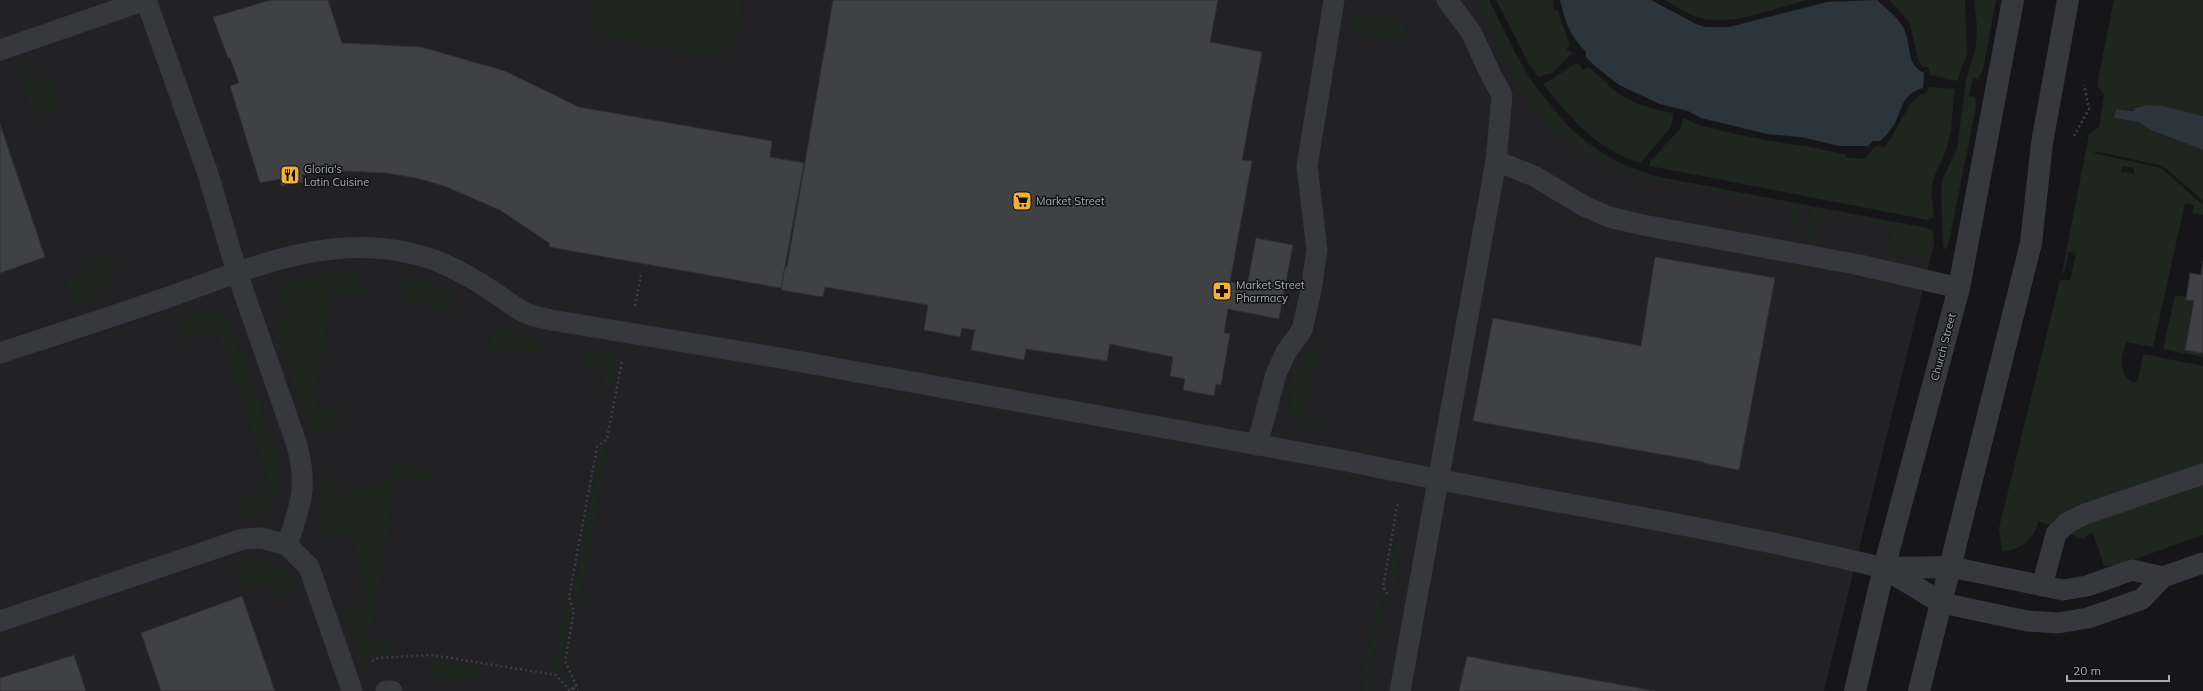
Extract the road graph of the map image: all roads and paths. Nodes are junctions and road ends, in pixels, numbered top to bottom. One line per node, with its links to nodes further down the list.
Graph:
1 (146, 0): 6 (lane); 8 (lane)
2 (1334, 0): 13 (lane)
3 (1447, 0): 7 (lane)
4 (2013, 0): 10 (street, Church Street)
5 (2068, 0): 19 (street)
6 (0, 50)
7 (1496, 161): 10 (lane); 15 (lane)
8 (237, 273): 11 (lane); 12 (lane); 17 (lane)
9 (641, 275): 11 (path)
10 (1959, 288): 20 (street, Church Street)
11 (630, 332): 13 (lane); 27 (path)
12 (0, 353)
13 (1257, 444): 15 (lane)
14 (2203, 474): 22 (lane)
15 (1438, 480): 20 (lane); 31 (lane)
16 (1398, 502): 23 (path)
17 (286, 546): 25 (lane); 26 (lane)
18 (2203, 563): 21 (lane)
19 (1951, 567): 20 (street); 22 (lane); 24 (street)
20 (1884, 568): 24 (street); 32 (street, Church Street)
21 (2163, 577): 22 (lane); 24 (lane)
22 (2042, 586)
23 (1388, 596)
24 (1942, 603): 33 (street)
25 (0, 621)
26 (350, 686): 27 (path)
27 (574, 688): 30 (path)
28 (386, 691): 29 (lane)
29 (392, 691)
30 (578, 691)
31 (1400, 691)
32 (1855, 691)
33 (1919, 691)

